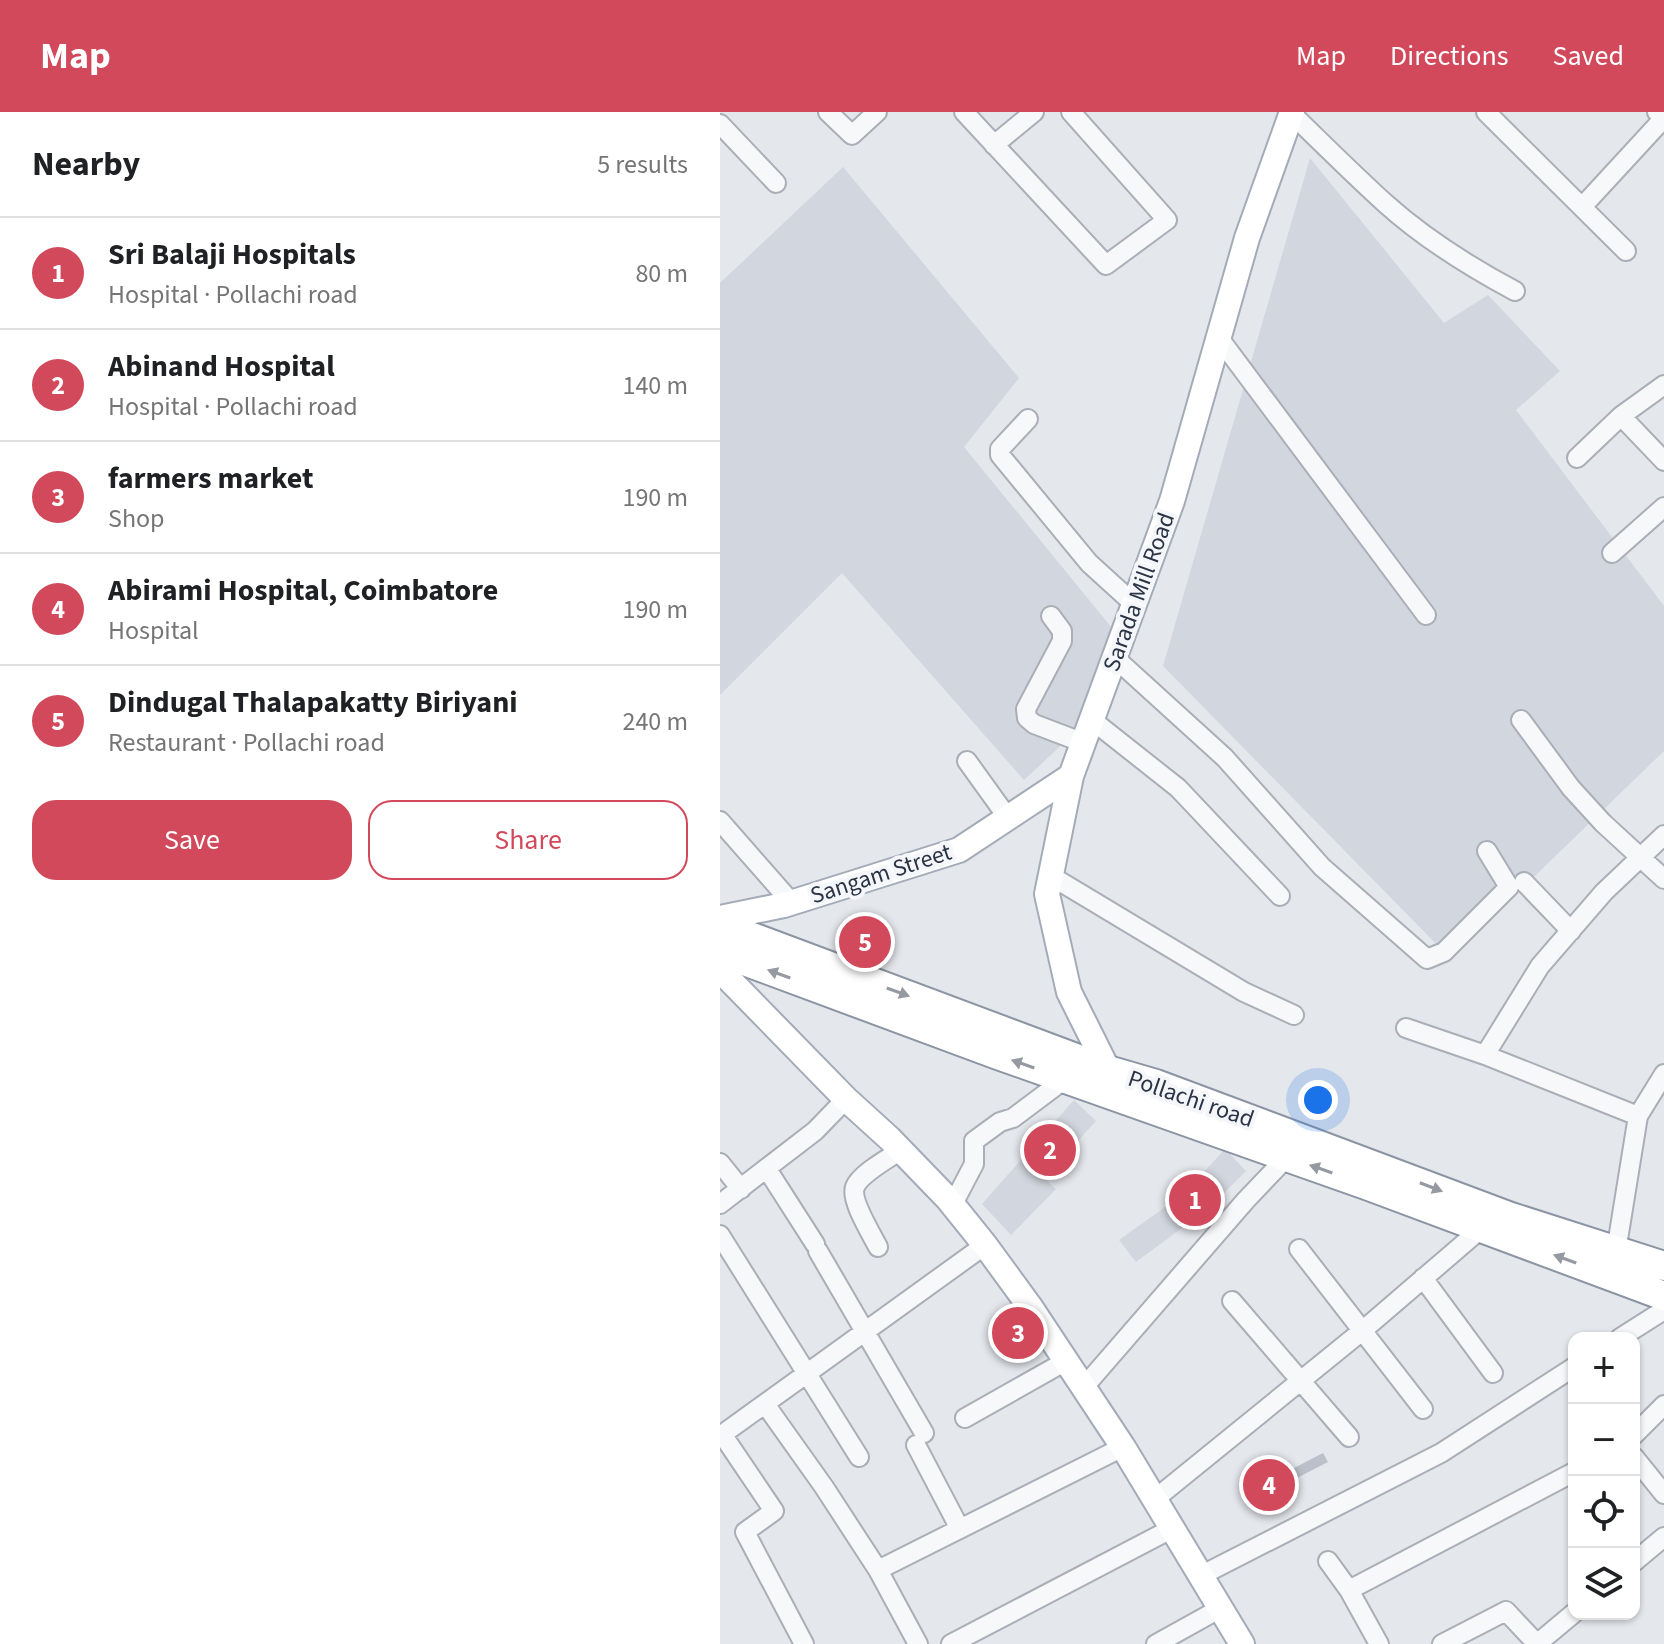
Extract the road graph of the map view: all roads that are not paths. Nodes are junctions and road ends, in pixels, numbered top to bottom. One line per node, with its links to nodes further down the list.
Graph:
1 (828, 112): 2 (street)
2 (877, 112)
3 (964, 112): 10 (street)
4 (1034, 112): 10 (street)
5 (1071, 112): 10 (street)
6 (1486, 112): 12 (street)
7 (1657, 112): 12 (street)
8 (1292, 113): 14 (street); 15 (main road, Sarada Mill Road)
9 (720, 124): 11 (street)
10 (994, 145)
11 (776, 183)
12 (1582, 207): 13 (street)
13 (1626, 251)
14 (1515, 291)
15 (1219, 338): 23 (main road, Sarada Mill Road); 24 (street)
16 (1664, 385): 17 (street)
17 (1621, 416): 19 (street); 20 (street)
18 (1028, 419): 23 (street)
19 (1577, 458)
20 (1664, 461)
21 (1664, 507): 22 (street)
22 (1612, 553)
23 (1134, 604): 26 (main road, Sarada Mill Road)
24 (1426, 615)
25 (1051, 616): 28 (street)
26 (1115, 658): 28 (main road, Sarada Mill Road); 34 (street)
27 (1521, 720): 35 (street)
28 (1088, 731): 30 (main road, Sarada Mill Road); 39 (street)
29 (967, 761): 31 (street)
30 (1071, 776): 31 (main road, Sangam Street); 36 (main road, Sarada Mill Road)
31 (1008, 818): 40 (main road, Sangam Street)
32 (720, 821): 40 (street)
33 (1664, 835): 35 (street)
34 (1487, 851)
35 (1641, 857): 37 (street); 43 (street)
36 (1051, 876): 46 (street); 51 (main road, Sarada Mill Road)
37 (1664, 879)
38 (1524, 882): 43 (street)
39 (1280, 896)
40 (792, 903): 41 (main road, Sangam Street)
41 (720, 918)
42 (720, 925): 51 (highway, Pollachi road, one-way to 51)
43 (1571, 931): 48 (street)
44 (720, 952): 50 (highway, one-way to 44)
45 (720, 970): 52 (main road)
46 (1294, 1015)
47 (1406, 1028): 48 (street)
48 (1485, 1055): 53 (street)
49 (1664, 1074): 53 (street)
50 (1065, 1079): 51 (highway); 60 (street)
51 (1104, 1081): 55 (highway); 66 (highway, Pollachi road, one-way to 66)
52 (846, 1099): 54 (main road); 57 (street)
53 (1638, 1116): 66 (street)
54 (901, 1150): 60 (main road); 64 (street)
55 (1287, 1157): 61 (highway, one-way to 55); 80 (street)
56 (720, 1163): 58 (street)
57 (767, 1169): 58 (street); 73 (street)
58 (741, 1189): 59 (street)
59 (720, 1204)
60 (953, 1204): 63 (main road)
61 (1482, 1228): 66 (highway, one-way to 61); 68 (street)
62 (720, 1235): 78 (street)
63 (985, 1245): 73 (street); 75 (main road)
64 (878, 1247)
65 (1299, 1249): 72 (street)
66 (1613, 1263): 67 (highway, Pollachi road); 69 (highway)
67 (1664, 1266)
68 (1423, 1278): 72 (street); 77 (street)
69 (1664, 1296)
70 (1232, 1301): 79 (street)
71 (1664, 1310): 74 (street)
72 (1362, 1331): 79 (street); 83 (street)
73 (865, 1332): 78 (street); 95 (street)
74 (1629, 1332)
75 (1066, 1361): 80 (main road); 84 (street)
76 (1568, 1371): 100 (street)
77 (1493, 1373)
78 (806, 1374): 81 (street); 89 (street)
79 (1300, 1380): 87 (street); 93 (street)
80 (1084, 1387): 88 (main road)
81 (765, 1404): 86 (street); 99 (street)
82 (1664, 1405): 85 (street)
83 (1423, 1409)
84 (965, 1418)
85 (1640, 1429)
86 (721, 1435): 104 (street)
87 (1349, 1437)
88 (1123, 1447): 93 (main road); 95 (street)
89 (859, 1457)
90 (1640, 1464): 92 (street)
91 (1568, 1475): 101 (street)
92 (1664, 1494)
93 (1155, 1499): 94 (main road)
94 (1173, 1528): 100 (main road); 106 (street)
95 (960, 1529): 99 (street)
96 (1664, 1537): 97 (street)
97 (1640, 1557)
98 (1328, 1561): 101 (street)
99 (878, 1570): 105 (street)
100 (1202, 1575): 102 (main road)
101 (1349, 1590): 109 (street)
102 (1221, 1608): 107 (street); 108 (main road)
103 (1568, 1618): 111 (street)
104 (804, 1644)
105 (918, 1644)
106 (951, 1644)
107 (1156, 1644)
108 (1242, 1644)
109 (1379, 1644)
110 (1442, 1644): 111 (street)
111 (1537, 1644)

